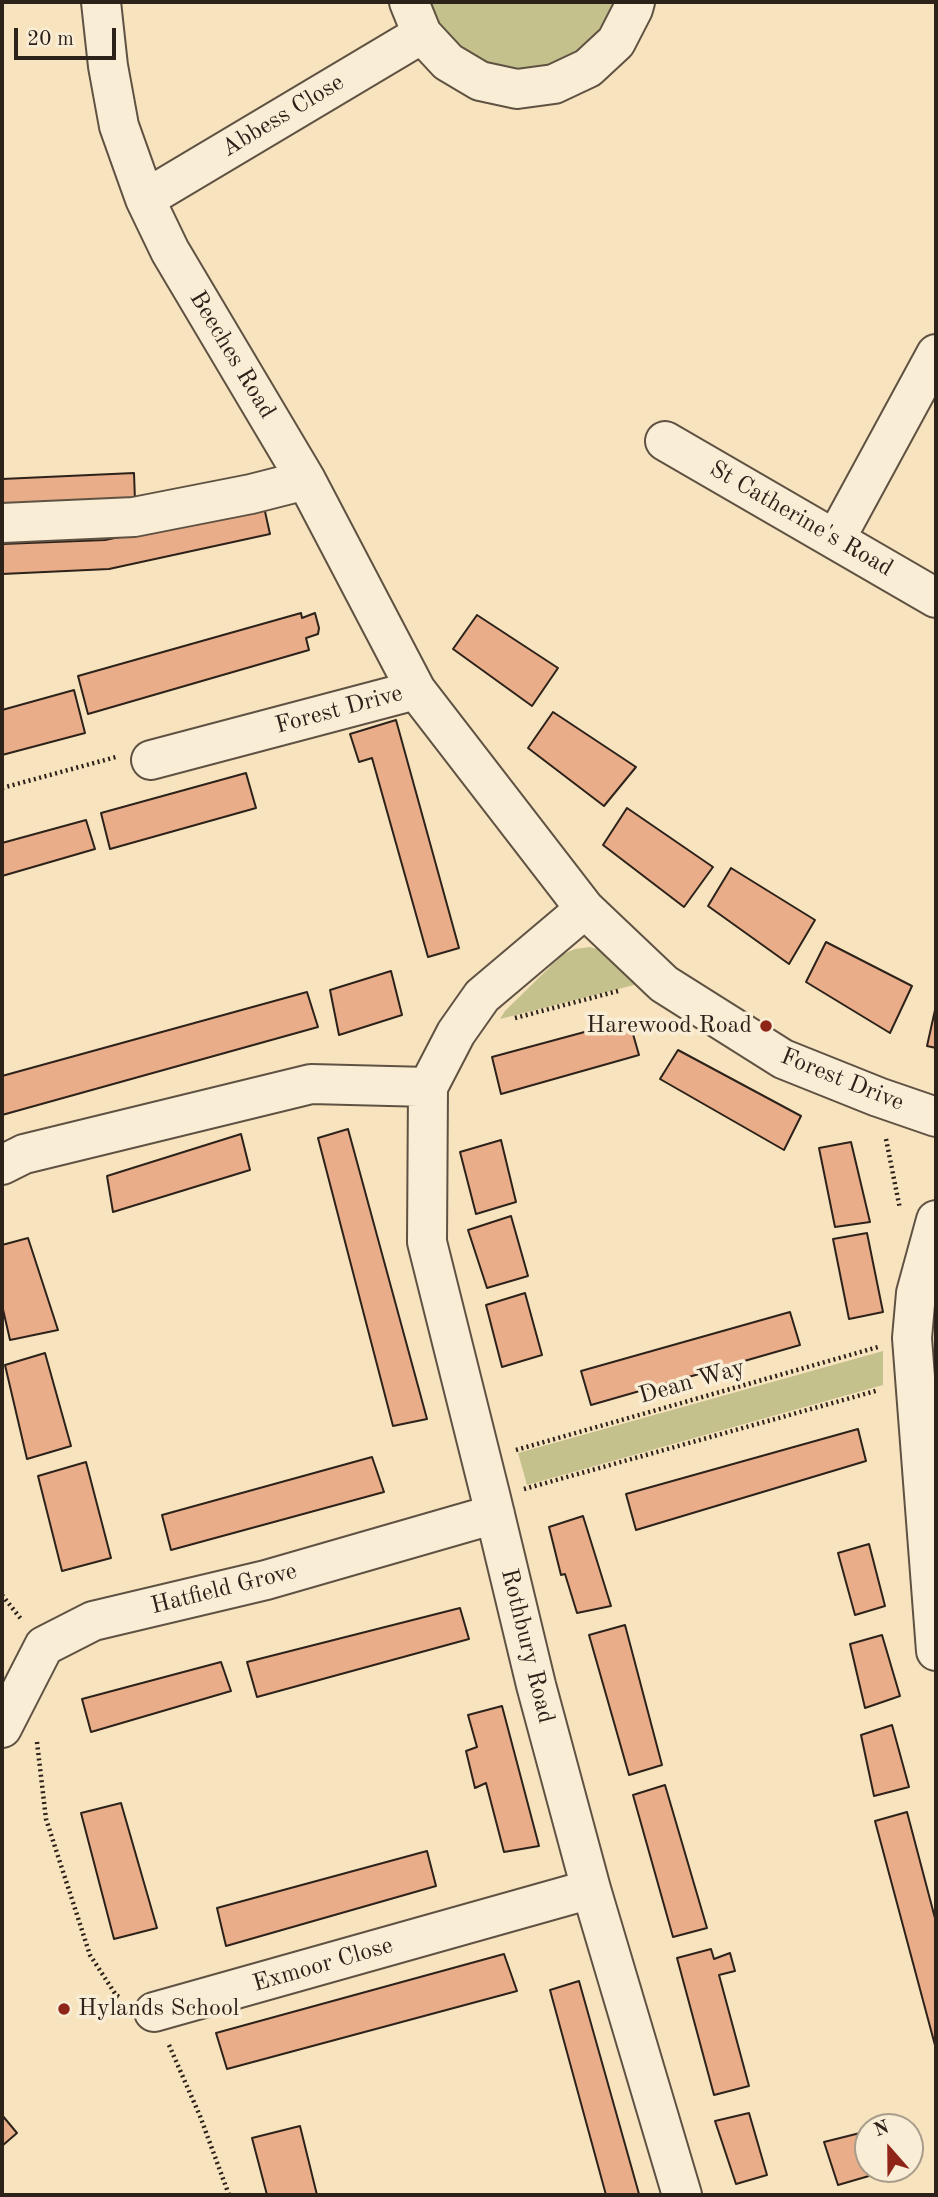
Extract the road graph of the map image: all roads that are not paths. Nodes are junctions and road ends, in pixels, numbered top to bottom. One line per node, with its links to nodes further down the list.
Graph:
1 (101, 2): 4 (street, Beeches Road)
2 (635, 2): 3 (street, Abbess Close)
3 (416, 18): 4 (street, Abbess Close)
4 (145, 199): 7 (street, Beeches Road)
5 (936, 354): 9 (street)
6 (665, 440): 9 (street, St Catherine's Road)
7 (306, 480): 8 (street); 11 (street, Beeches Road)
8 (2, 523)
9 (836, 538): 10 (street, St Catherine's Road)
10 (936, 598)
11 (416, 690): 12 (street, Forest Drive); 13 (street, Forest Drive)
12 (151, 760)
13 (585, 909): 14 (street); 15 (street, Forest Drive)
14 (428, 1087): 16 (street); 18 (street, Rothbury Road)
15 (936, 1117)
16 (2, 1165)
17 (919, 1217): 19 (street)
18 (493, 1506): 20 (street, Hatfield Grove); 21 (street, Rothbury Road)
19 (936, 1651)
20 (6, 1721)
21 (591, 1889): 22 (street, Exmoor Close); 23 (street, Rothbury Road)
22 (155, 2012)
23 (682, 2195)

